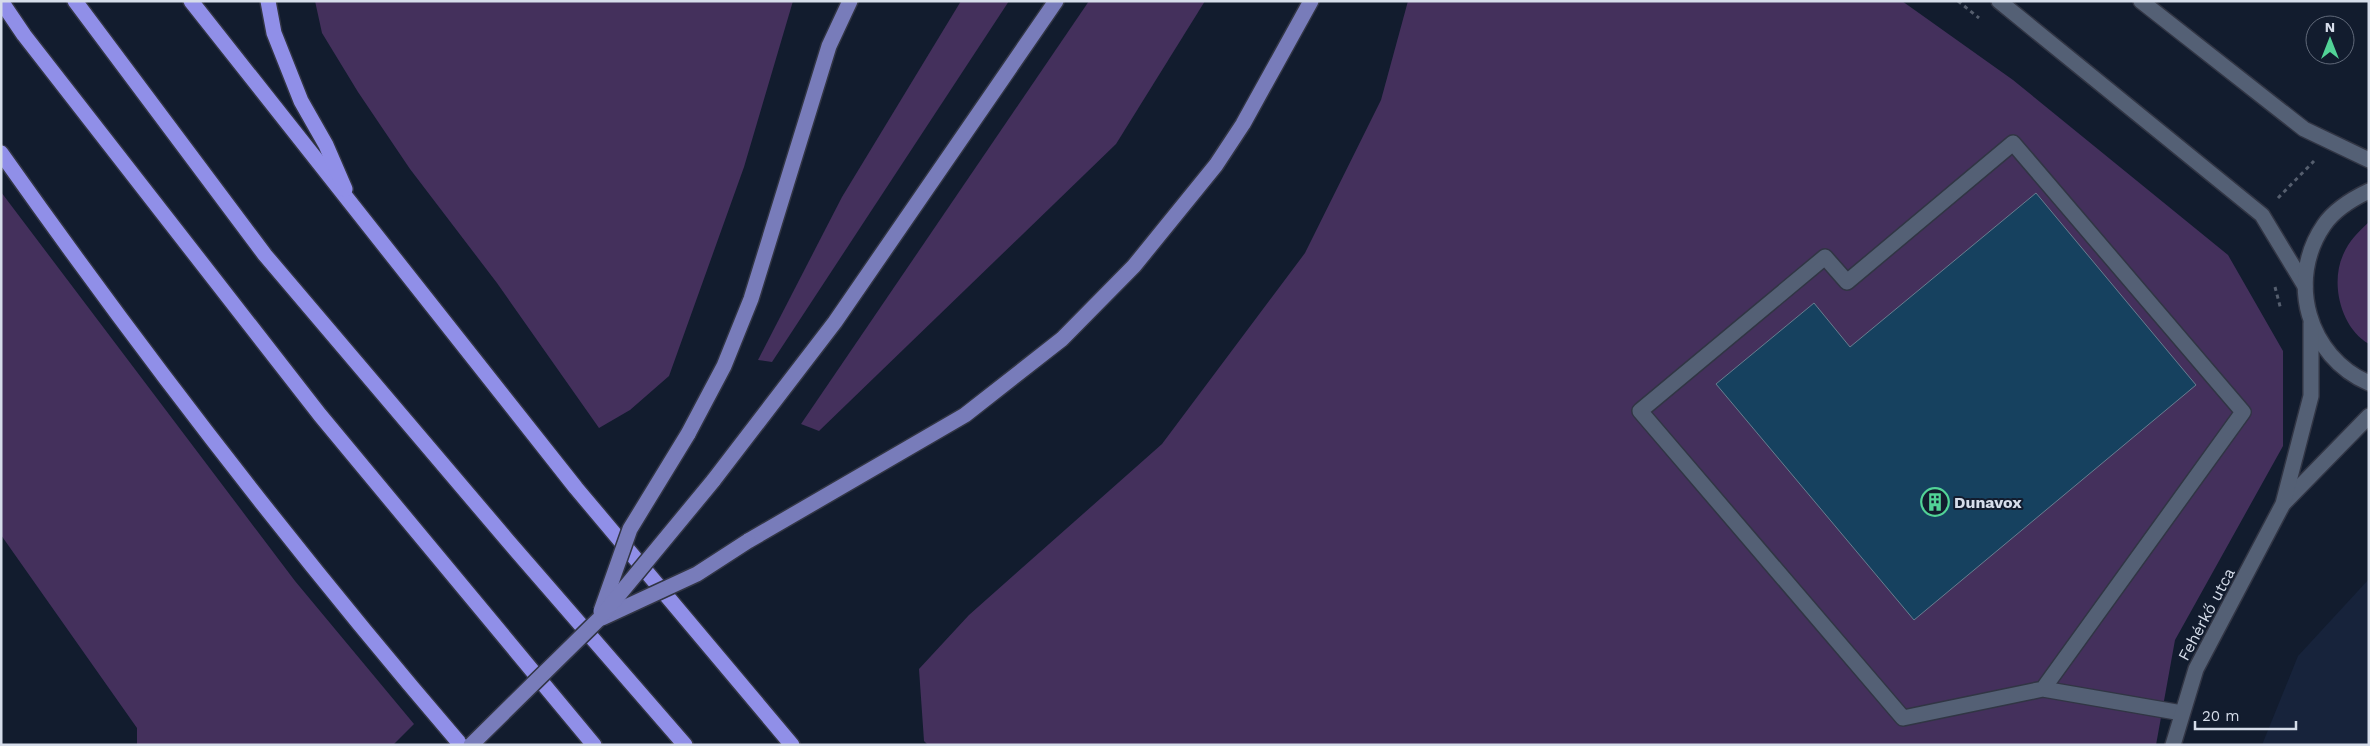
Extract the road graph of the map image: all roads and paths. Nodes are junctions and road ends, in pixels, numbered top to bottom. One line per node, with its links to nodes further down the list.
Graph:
1 (1, 1): 28 (highway)
2 (75, 1): 29 (highway)
3 (191, 1): 14 (highway)
4 (268, 1): 14 (highway)
5 (850, 1): 23 (main road, bridge)
6 (1056, 1): 23 (main road, bridge)
7 (1311, 1): 23 (main road, bridge)
8 (1999, 1): 15 (street)
9 (2141, 1): 10 (street)
10 (2332, 142): 12 (street); 15 (path)
11 (1, 153): 26 (highway)
12 (2369, 160)
13 (2369, 191): 17 (street)
14 (355, 211): 30 (highway)
15 (2262, 215): 17 (street)
16 (2273, 279): 18 (path)
17 (2305, 286): 19 (street)
18 (2282, 316)
19 (2311, 324): 20 (street); 22 (street)
20 (2369, 383)
21 (2369, 416): 22 (street)
22 (2283, 504): 25 (street, Fehérkő utca)
23 (598, 620): 27 (main road, bridge)
24 (2043, 689): 24 (street); 25 (street)
25 (2182, 713): 31 (street, Fehérkő utca)
26 (461, 745)
27 (471, 745)
28 (594, 745)
29 (685, 745)
30 (792, 745)
31 (2173, 745)

